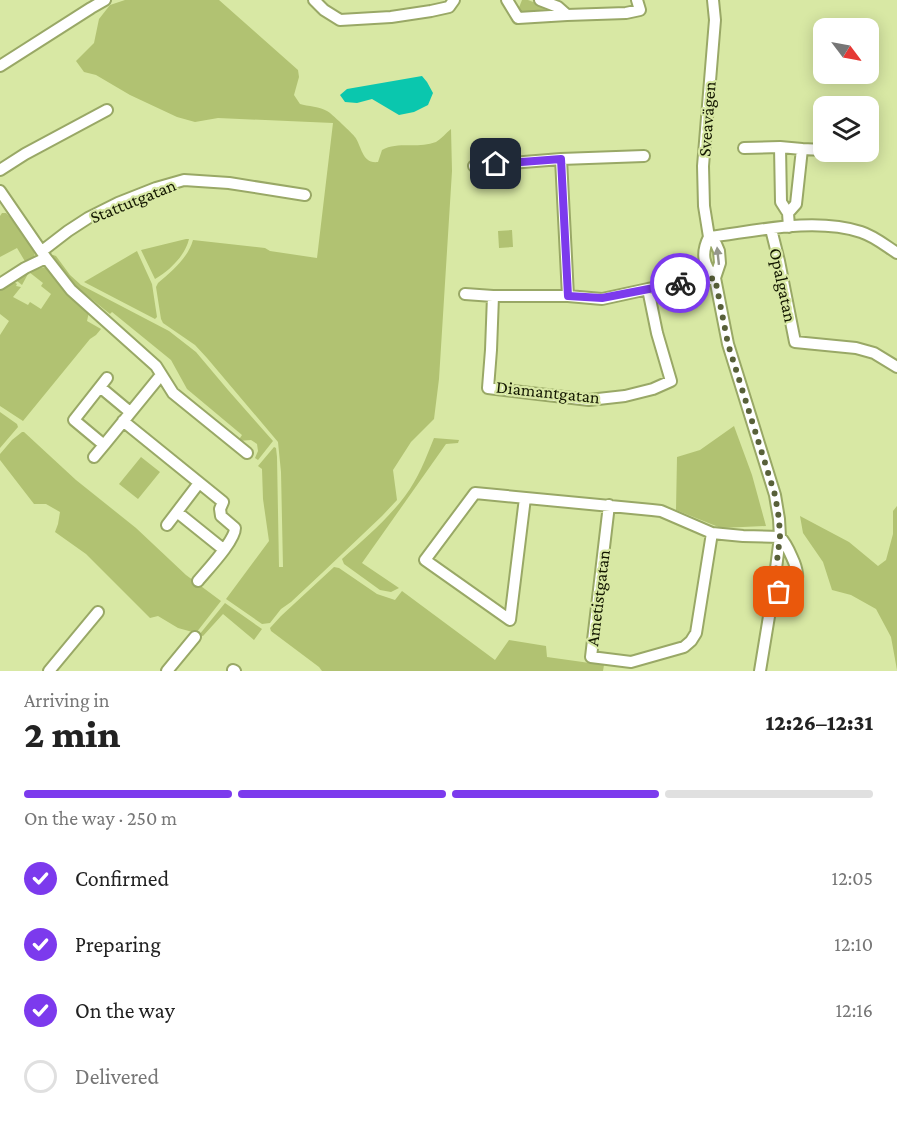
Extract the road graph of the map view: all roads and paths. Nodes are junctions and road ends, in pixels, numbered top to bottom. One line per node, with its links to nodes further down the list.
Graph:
1 (105, 0): 9 (street)
2 (314, 0): 3 (street)
3 (454, 0)
4 (507, 0): 8 (street)
5 (540, 0): 8 (street)
6 (637, 0): 8 (street)
7 (713, 0): 24 (street, Sveavägen)
8 (567, 15)
9 (0, 66)
10 (107, 110): 18 (street)
11 (780, 147): 12 (street); 13 (street); 21 (street, Opalgatan)
12 (744, 148)
13 (802, 149): 14 (street); 21 (street, Opalgatan)
14 (813, 150)
15 (644, 156): 16 (street)
16 (561, 159): 17 (street); 32 (street)
17 (474, 166)
18 (0, 170)
19 (0, 191): 26 (street)
20 (305, 195): 26 (street, Stattutgatan)
21 (788, 213): 22 (street, Opalgatan)
22 (789, 227): 23 (street, Opalgatan); 25 (street, Opalgatan)
23 (771, 229): 24 (street, Opalgatan); 33 (street, Opalgatan)
24 (709, 237): 27 (street, Sveavägen)
25 (897, 253)
26 (44, 254): 28 (street, Stattutgatan); 34 (street)
27 (715, 278): 29 (street); 45 (street, Sveavägen)
28 (0, 284)
29 (648, 289): 31 (street, Diamantgatan); 32 (street)
30 (465, 294): 31 (street)
31 (492, 296): 32 (street)
32 (568, 296)
33 (897, 368)
34 (161, 375): 35 (street); 37 (street)
35 (127, 417): 36 (street); 36 (street); 39 (street)
36 (104, 445): 38 (street)
37 (247, 453)
38 (94, 457)
39 (200, 483): 42 (street); 46 (street)
40 (525, 498): 40 (street); 41 (street)
41 (609, 505): 44 (street); 44 (street, Ametistgatan)
42 (177, 512): 43 (street); 46 (street)
43 (167, 525)
44 (712, 533): 45 (street)
45 (780, 537): 48 (street, Sveavägen); 48 (street)
46 (223, 549): 47 (street)
47 (198, 581)
48 (773, 592): 53 (street, Sveavägen)
49 (98, 612): 51 (street)
50 (195, 637): 52 (street)
51 (49, 671)
52 (167, 671)
53 (760, 671)

